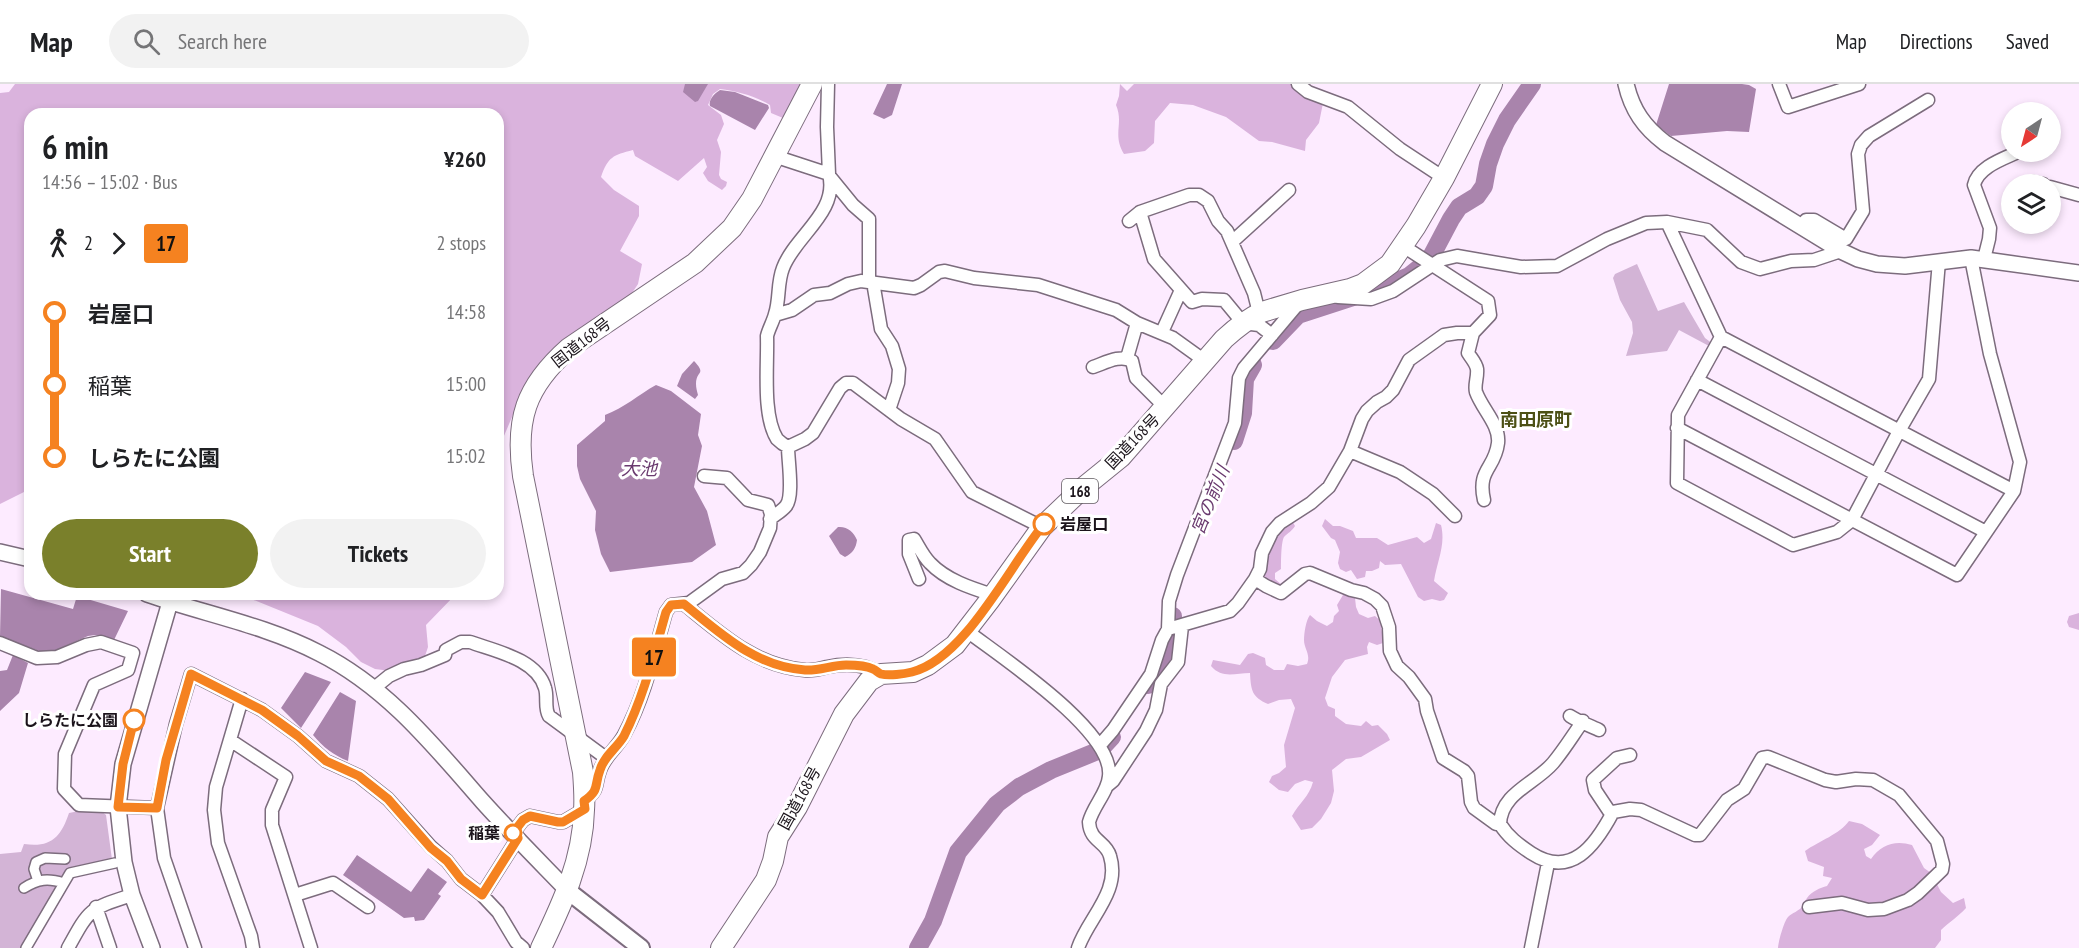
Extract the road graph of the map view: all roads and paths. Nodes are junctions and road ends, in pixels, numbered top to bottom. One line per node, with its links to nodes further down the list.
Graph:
1 (812, 84): 9 (highway, 国道168号)
2 (828, 84): 11 (street)
3 (1298, 84): 12 (street)
4 (1492, 84): 12 (highway, 国道168号 / 168)
5 (1626, 84): 19 (street)
6 (1779, 84): 7 (street)
7 (1859, 84)
8 (1928, 100): 19 (street)
9 (774, 156): 11 (street); 78 (highway, 国道168号)
10 (2001, 160): 23 (street)
11 (830, 175): 28 (street); 32 (street)
12 (1444, 178): 21 (highway, 国道168号 / 168)
13 (1289, 190): 20 (street)
14 (2061, 190): 15 (street)
15 (2079, 195)
16 (1140, 212): 17 (street); 20 (street); 29 (street)
17 (1129, 221)
18 (1667, 222): 22 (street); 25 (street); 38 (street)
19 (1801, 227): 22 (street)
20 (1232, 242): 33 (street)
21 (1403, 246): 25 (street); 27 (highway, 国道168号 / 168)
22 (1841, 251): 24 (street)
23 (1977, 258): 24 (street); 26 (street); 51 (street)
24 (1939, 261): 46 (street)
25 (1433, 266): 30 (street); 36 (street)
26 (2079, 273)
27 (1378, 274): 30 (street); 31 (highway, 国道168号 / 168)
28 (871, 282): 32 (street); 34 (street); 44 (street)
29 (1181, 290): 33 (street); 35 (street)
30 (1393, 291): 31 (street)
31 (1310, 298): 33 (highway, 国道168号 / 168); 37 (street)
32 (775, 315): 47 (street)
33 (1251, 318): 37 (street); 40 (highway, 国道168号 / 168)
34 (1137, 323): 35 (street); 39 (street)
35 (1162, 332): 40 (street)
36 (1473, 333): 48 (street); 52 (street)
37 (1272, 335): 67 (street)
38 (1721, 337): 42 (street); 46 (street)
39 (1127, 358): 41 (street); 43 (street)
40 (1205, 361): 43 (highway, 国道168号 / 168)
41 (1092, 367)
42 (1697, 380): 45 (street); 49 (street)
43 (1165, 407): 56 (highway, 国道168号 / 168)
44 (889, 410): 47 (street); 56 (street)
45 (1677, 428): 55 (street); 55 (street)
46 (1899, 431): 49 (street); 51 (street)
47 (788, 447): 54 (street)
48 (1350, 451): 53 (street); 61 (street)
49 (1876, 475): 55 (street); 57 (street)
50 (704, 476): 54 (street)
51 (2014, 491): 57 (street)
52 (1484, 500)
53 (1455, 516)
54 (770, 519): 65 (street)
55 (1852, 520): 57 (street)
56 (1042, 527): 62 (highway, 国道168号 / 168)
57 (1986, 532)
58 (0, 552): 59 (street)
59 (24, 558)
60 (919, 579): 62 (street)
61 (1255, 579): 66 (street); 88 (street)
62 (993, 595): 68 (highway, 国道168号 / 168)
63 (164, 600): 64 (street)
64 (170, 602): 71 (street); 73 (street)
65 (684, 604): 72 (street); 82 (street)
66 (1182, 626): 67 (street); 83 (street)
67 (1168, 629): 80 (street)
68 (967, 631): 72 (highway, 国道168号 / 168); 80 (street)
69 (0, 643): 70 (street)
70 (133, 654): 71 (street); 85 (street)
71 (152, 659): 85 (street)
72 (881, 674): 113 (highway, 国道168号)
73 (373, 688): 78 (street); 89 (street)
74 (242, 699): 79 (street); 86 (street); 99 (street)
75 (1570, 716): 76 (street)
76 (1583, 721): 77 (street); 88 (street)
77 (1599, 730)
78 (576, 738): 82 (street); 84 (highway, 国道168号)
79 (230, 740): 98 (street); 108 (street)
80 (1102, 748): 83 (street)
81 (1630, 755): 87 (street)
82 (606, 758): 84 (street)
83 (1106, 787): 114 (street)
84 (584, 805): 89 (street); 96 (highway, 国道168号)
85 (118, 807): 86 (street); 97 (street)
86 (157, 808): 107 (street)
87 (1613, 813): 92 (street); 101 (street)
88 (1500, 824): 92 (street)
89 (515, 836): 96 (street); 99 (street)
90 (65, 859): 93 (street)
91 (115, 863): 94 (street)
92 (1548, 863): 115 (street)
93 (38, 880): 94 (street); 95 (street)
94 (64, 883): 103 (street)
95 (24, 888)
96 (567, 891): 111 (highway, 国道168号); 112 (main road)
97 (132, 895): 100 (street); 106 (street)
98 (295, 895): 102 (street); 109 (street)
99 (482, 895): 110 (street)
100 (96, 907): 104 (street); 105 (street)
101 (1809, 907)
102 (368, 908)
103 (26, 948)
104 (68, 948)
105 (110, 948)
106 (152, 948)
107 (195, 948)
108 (253, 948)
109 (311, 948)
110 (523, 948)
111 (540, 948)
112 (641, 948)
113 (721, 948)
114 (1078, 948)
115 (1532, 948)

